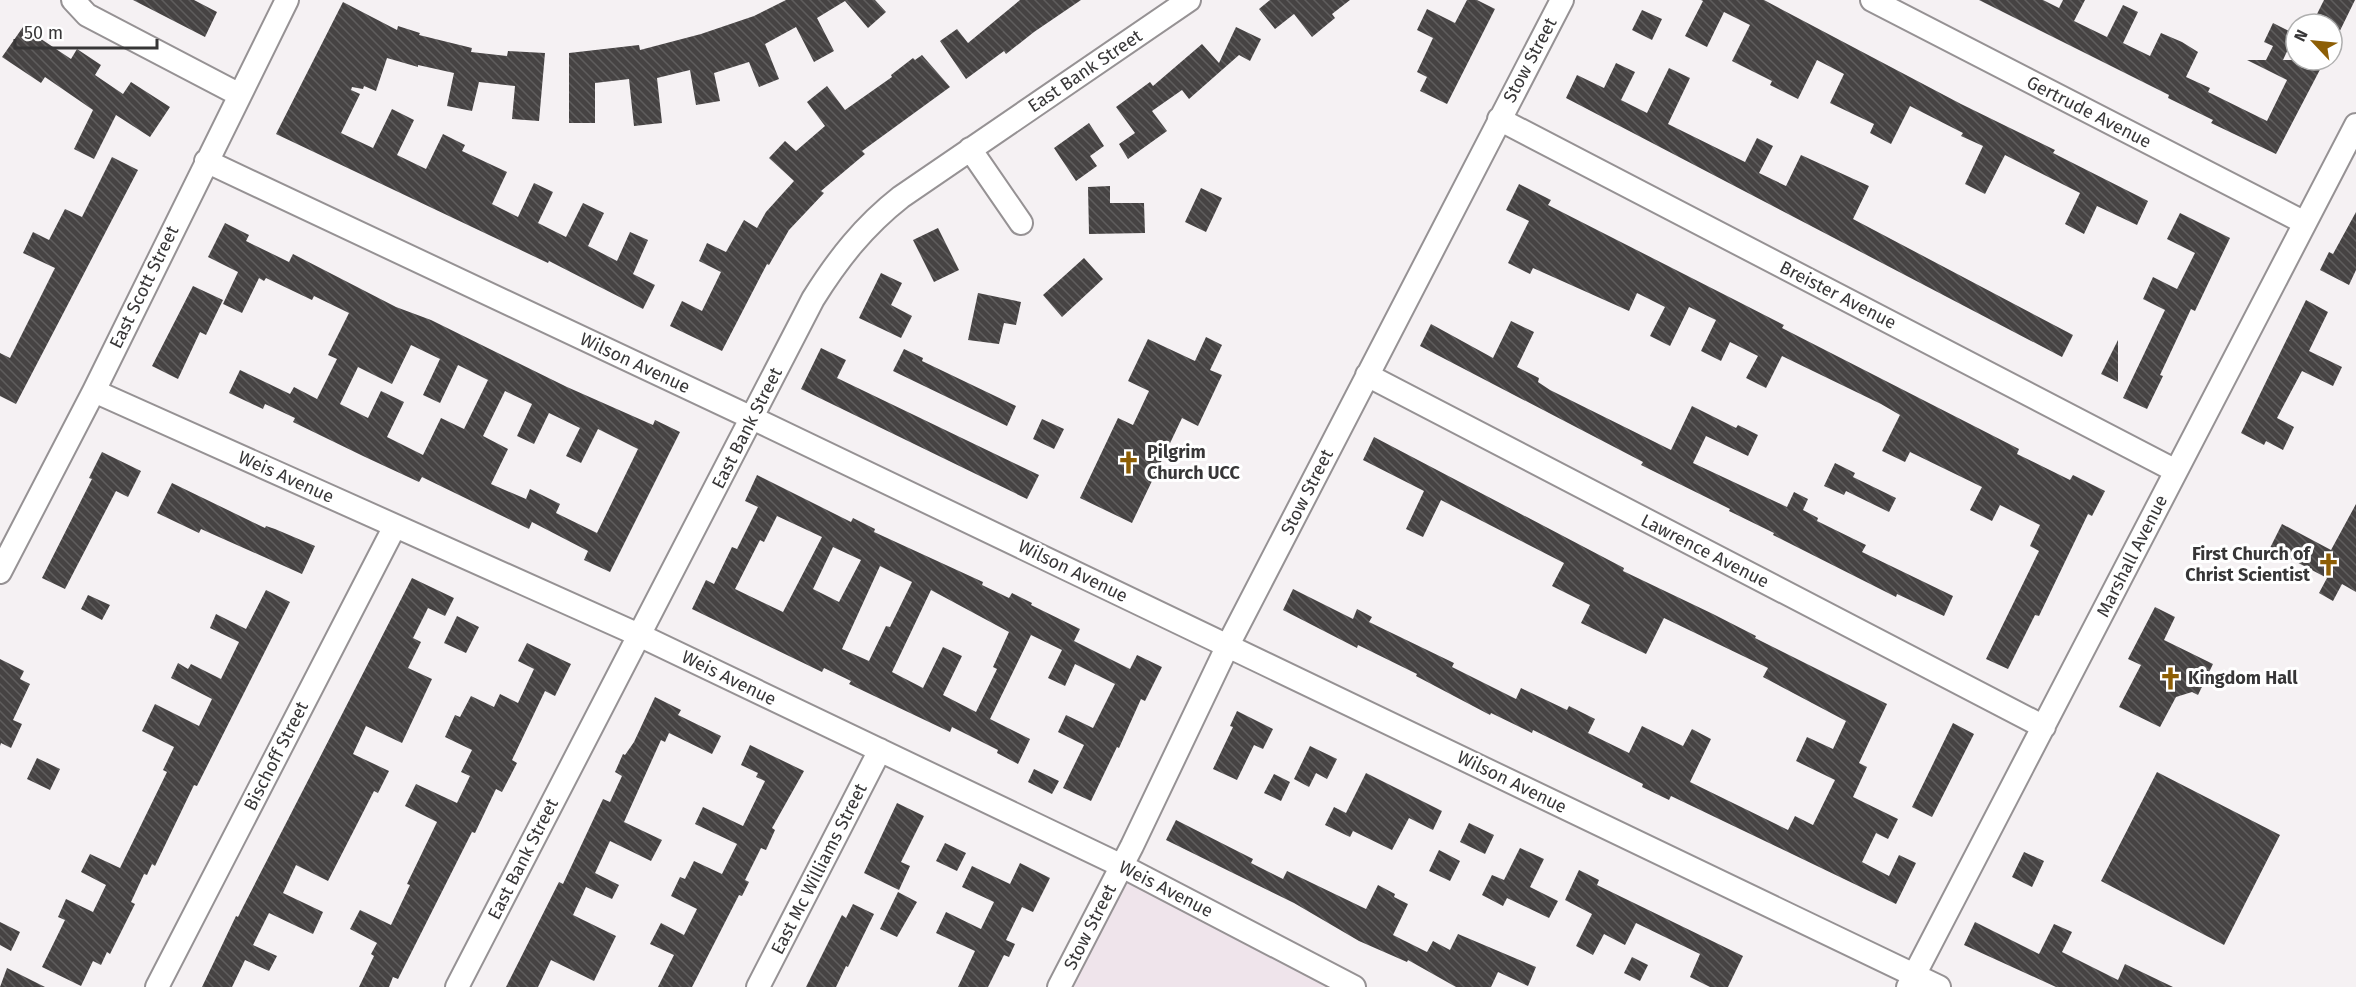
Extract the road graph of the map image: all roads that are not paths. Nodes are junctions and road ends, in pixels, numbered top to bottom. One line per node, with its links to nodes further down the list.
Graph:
1 (73, 0): 6 (street)
2 (287, 0): 6 (street, East Scott Street)
3 (1189, 0): 9 (street, East Bank Street)
4 (1562, 0): 7 (street, Stow Street)
5 (1872, 0): 11 (street, Gertrude Avenue)
6 (238, 94): 10 (street, East Scott Street)
7 (1499, 119): 13 (street, Stow Street); 16 (street, Breister Avenue)
8 (2356, 125): 11 (street, Marshall Avenue)
9 (970, 149): 12 (street); 15 (street, East Bank Street)
10 (206, 161): 14 (street, East Scott Street); 15 (street, Wilson Avenue)
11 (2305, 223): 16 (street, Marshall Avenue)
12 (1021, 224)
13 (1367, 375): 20 (street, Stow Street); 21 (street, Lawrence Avenue)
14 (94, 391): 17 (street, Weis Avenue); 18 (street, East Scott Street)
15 (752, 418): 19 (street, East Bank Street); 20 (street, Wilson Avenue)
16 (2176, 471): 21 (street, Marshall Avenue)
17 (395, 526): 19 (street, Weis Avenue); 25 (street, Bischoff Street)
18 (0, 572)
19 (639, 635): 22 (street, Weis Avenue); 26 (street, East Bank Street)
20 (1228, 645): 23 (street, Stow Street); 24 (street, Wilson Avenue)
21 (2043, 727): 24 (street, Marshall Avenue)
22 (880, 750): 23 (street, Weis Avenue); 27 (street, East Mc Williams Street)
23 (1122, 866): 28 (street, Stow Street); 29 (street, Weis Avenue)
24 (1911, 981): 30 (street, Wilson Avenue)
25 (157, 987)
26 (457, 987)
27 (758, 987)
28 (1059, 987)
29 (1354, 987)
30 (1939, 987)

